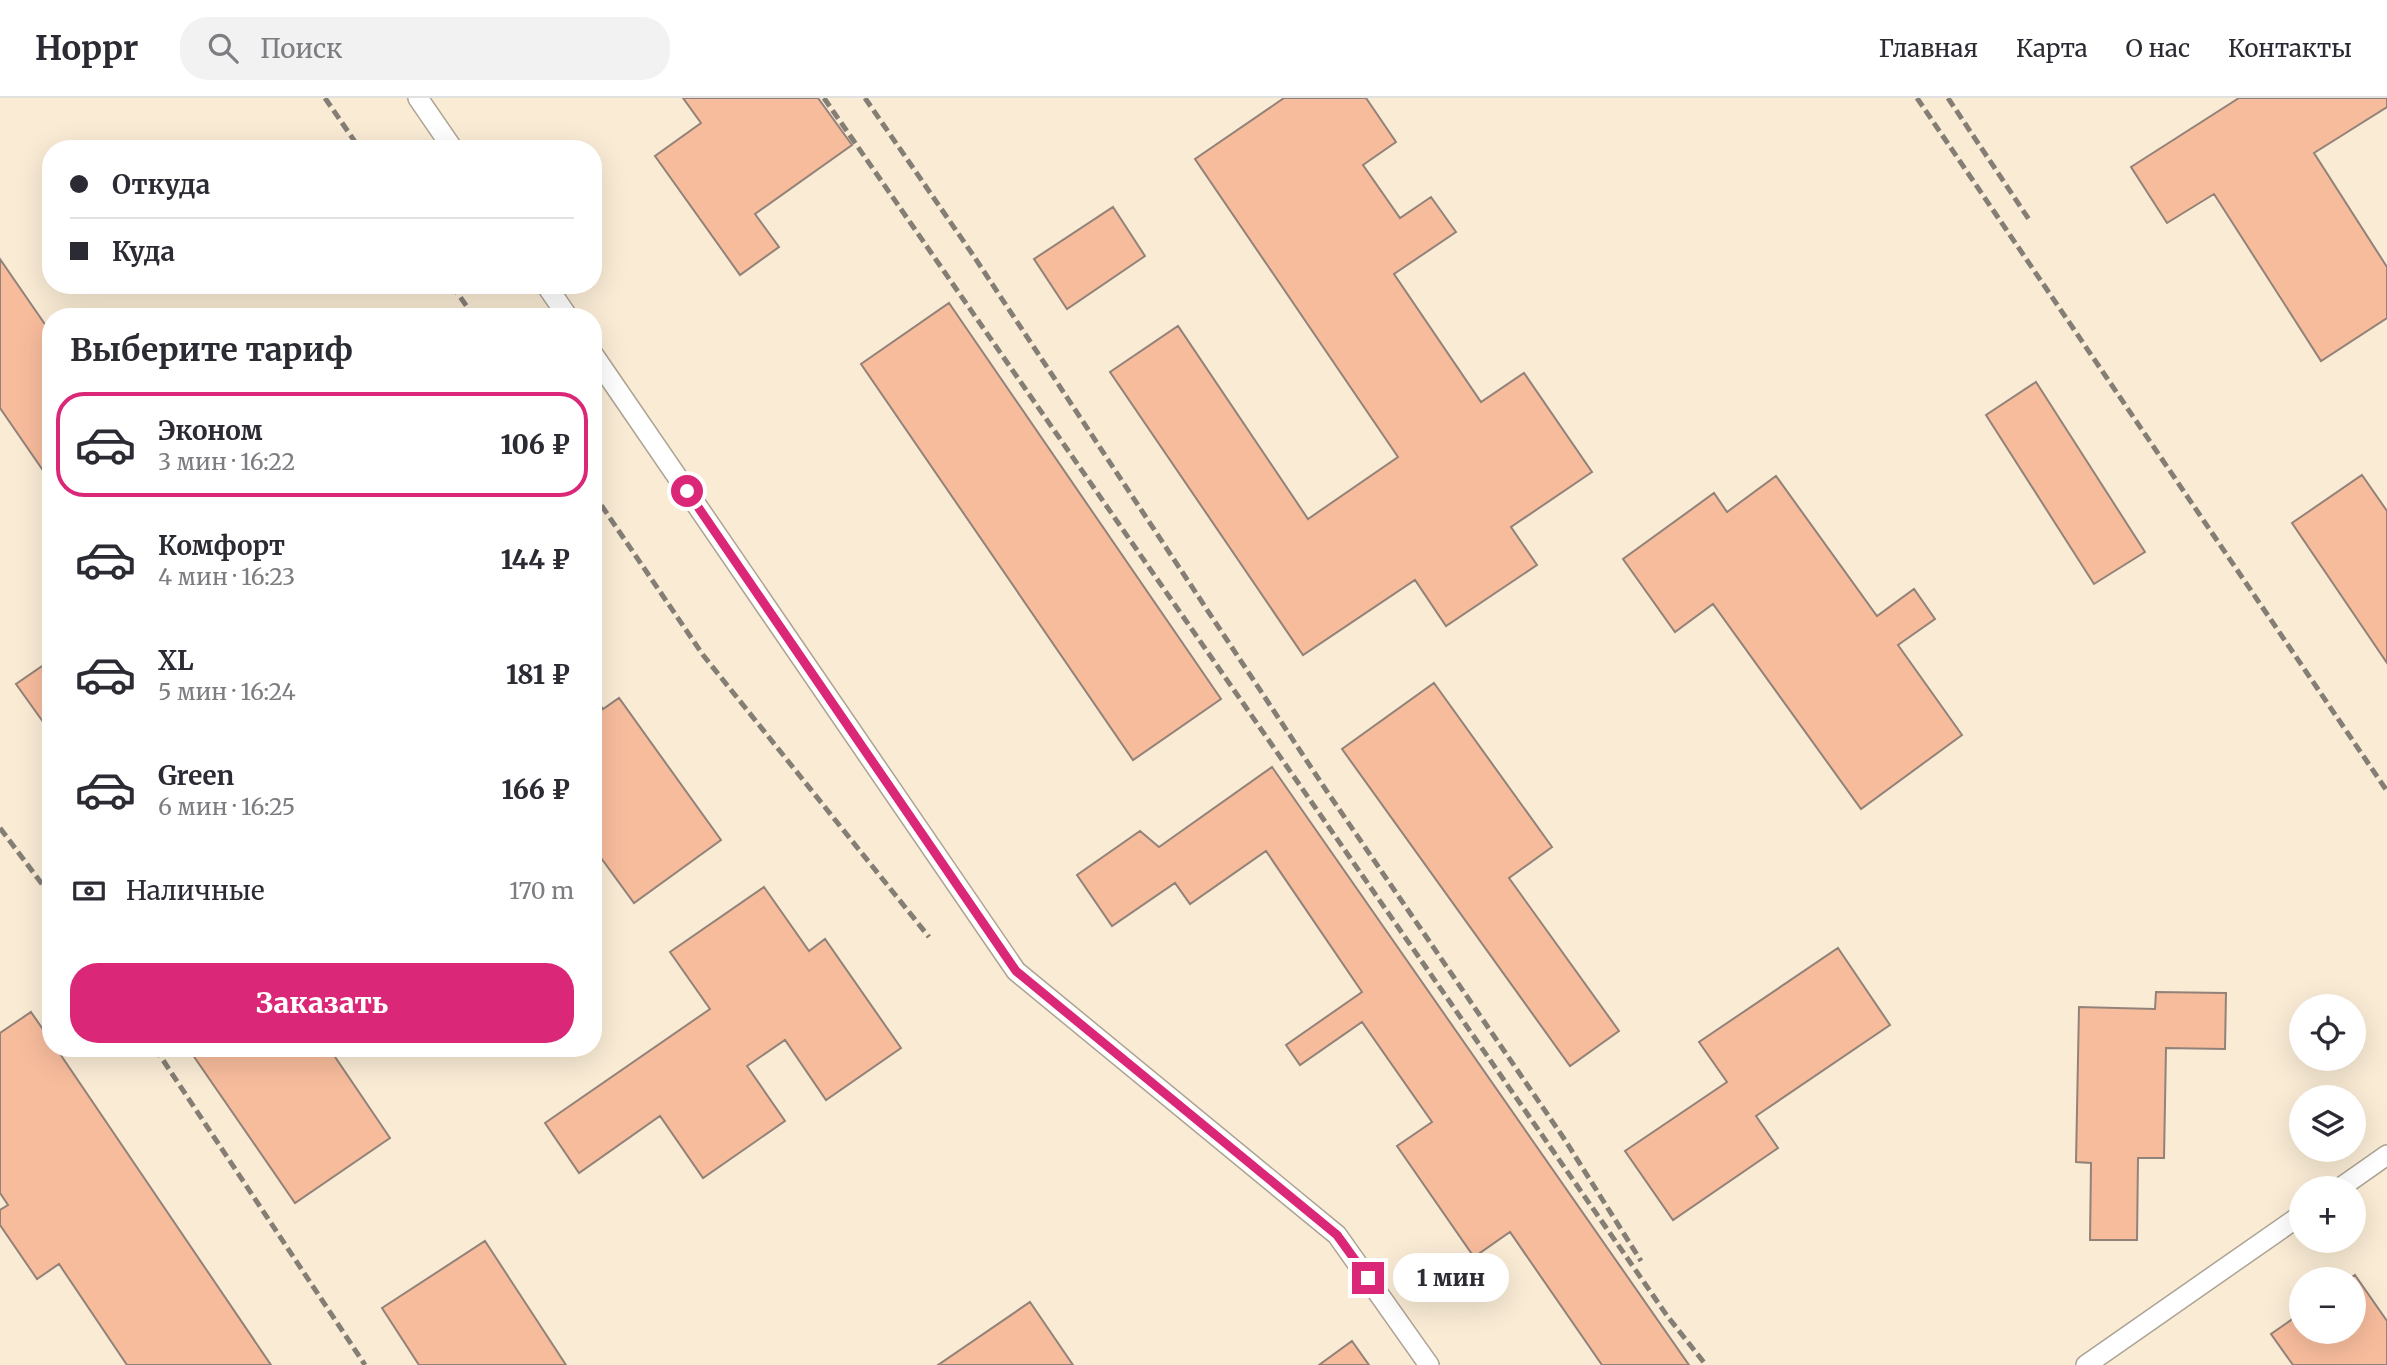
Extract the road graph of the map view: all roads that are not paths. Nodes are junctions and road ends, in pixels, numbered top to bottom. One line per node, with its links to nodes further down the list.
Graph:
1 (418, 98): 2 (lane)
2 (447, 140)
3 (602, 367): 7 (lane)
4 (2387, 1155): 5 (lane)
5 (2357, 1176)
6 (2289, 1223): 8 (lane)
7 (1429, 1365)
8 (2086, 1365)

